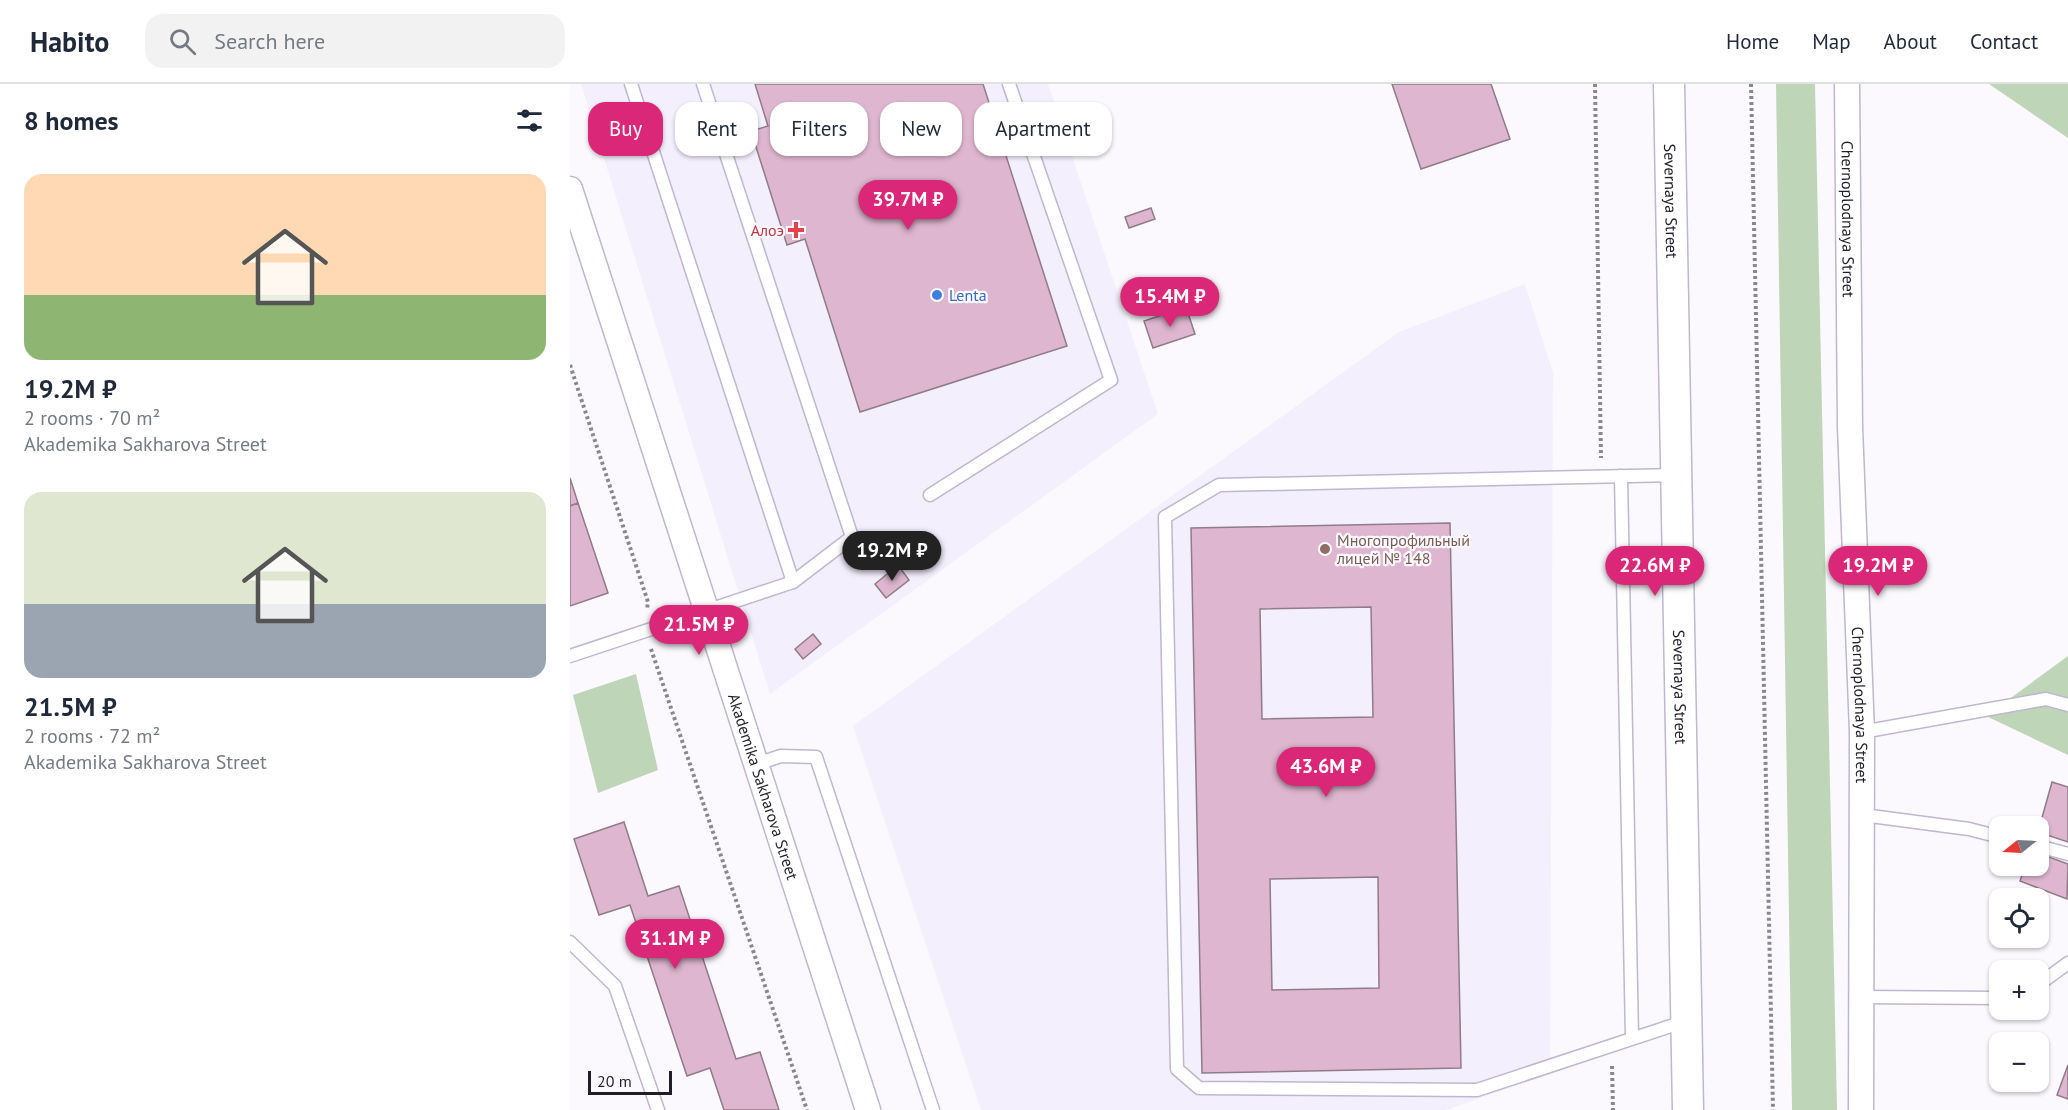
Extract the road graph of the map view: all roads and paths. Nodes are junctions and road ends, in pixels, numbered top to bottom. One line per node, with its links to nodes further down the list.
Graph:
1 (631, 84): 12 (lane)
2 (703, 84): 12 (lane)
3 (1009, 84): 11 (lane)
4 (1669, 84): 9 (street, Severnaya Street)
5 (1751, 84): 35 (path)
6 (1847, 84): 17 (street, Chernoplodnaya Street)
7 (570, 189): 13 (street, Akademika Sakharova Street)
8 (570, 365): 14 (path)
9 (1677, 475): 10 (lane); 28 (street, Severnaya Street)
10 (1621, 476): 29 (lane); 29 (lane)
11 (930, 495)
12 (793, 582): 13 (lane)
13 (706, 610): 14 (lane); 18 (street, Akademika Sakharova Street)
14 (645, 631): 15 (lane); 31 (path)
15 (570, 656)
16 (2068, 705): 17 (lane)
17 (1862, 732): 19 (street, Chernoplodnaya Street)
18 (756, 764): 32 (street, Akademika Sakharova Street); 33 (lane)
19 (1863, 814): 20 (lane); 26 (street, Chernoplodnaya Street)
20 (1989, 834)
21 (2049, 849): 22 (lane)
22 (2068, 854)
23 (570, 942): 30 (lane)
24 (2068, 963): 25 (lane)
25 (2049, 977)
26 (1860, 997): 27 (lane); 36 (street, Chernoplodnaya Street)
27 (1989, 998)
28 (1687, 1020): 29 (lane); 34 (street, Severnaya Street)
29 (1632, 1038)
30 (658, 1110)
31 (807, 1110)
32 (868, 1110)
33 (933, 1110)
34 (1688, 1110)
35 (1773, 1110)
36 (1861, 1110)

